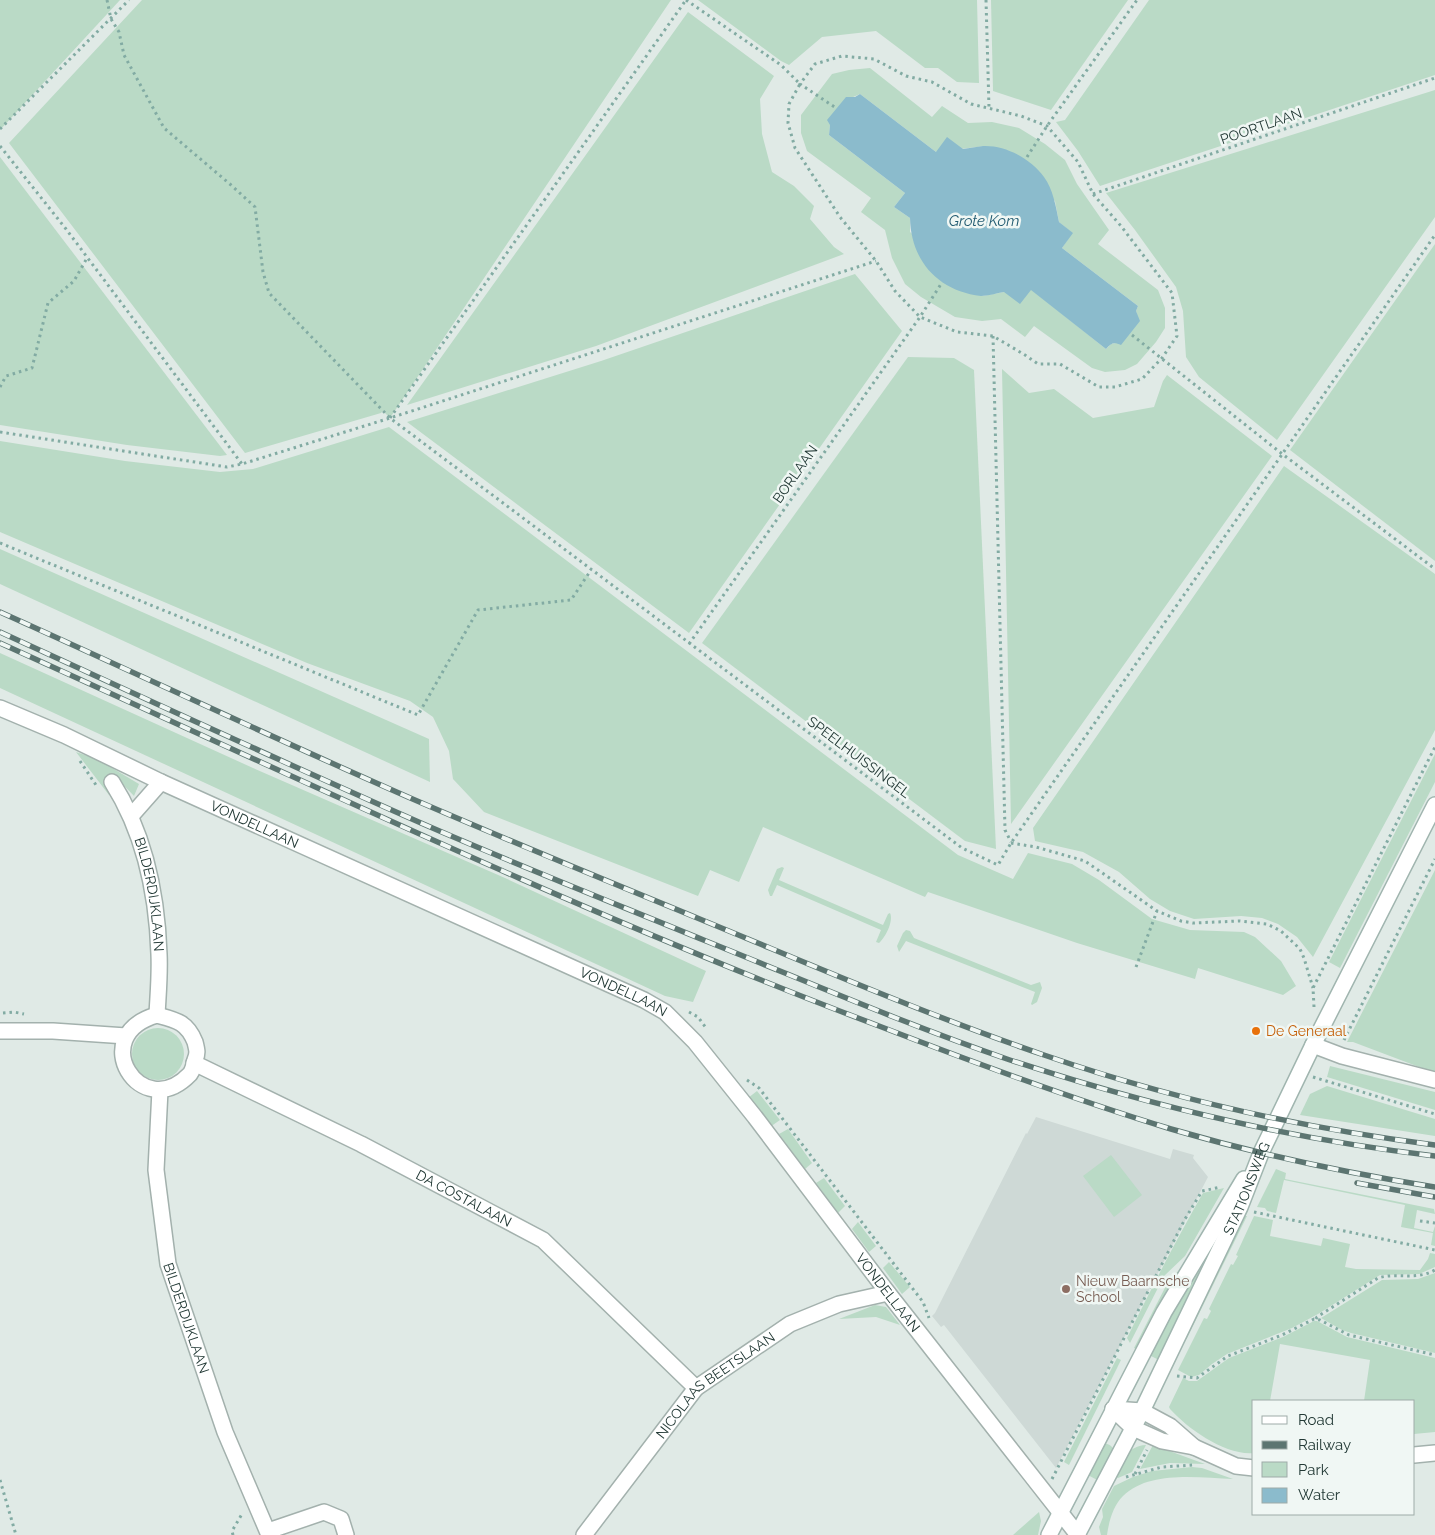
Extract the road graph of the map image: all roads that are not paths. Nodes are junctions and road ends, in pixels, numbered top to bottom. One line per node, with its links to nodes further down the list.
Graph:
1 (0, 708): 3 (street, VONDELLAAN)
2 (112, 782): 5 (street, BILDERDIJKLAAN)
3 (161, 782): 5 (street); 14 (street, VONDELLAAN)
4 (1435, 805): 9 (street)
5 (131, 816): 6 (street, BILDERDIJKLAAN)
6 (157, 1015): 8 (street); 10 (street)
7 (0, 1032): 8 (street)
8 (126, 1036): 12 (street)
9 (1313, 1045): 11 (street); 13 (street)
10 (194, 1063): 12 (street); 15 (street, DA COSTALAAN)
11 (1435, 1080)
12 (160, 1090): 24 (street, BILDERDIJKLAAN)
13 (1261, 1153): 16 (street, STATIONSWEG); 17 (street, STATIONSWEG)
14 (888, 1293): 15 (street, NICOLAAS BEETSLAAN); 23 (street, VONDELLAAN)
15 (696, 1388): 26 (street, NICOLAAS BEETSLAAN)
16 (1113, 1409): 17 (street); 18 (street); 23 (street, STATIONSWEG)
17 (1142, 1411): 18 (street, STATIONSWEG); 19 (street)
18 (1133, 1428): 19 (street); 28 (street, STATIONSWEG)
19 (1194, 1448): 22 (street)
20 (1435, 1453): 21 (street)
21 (1415, 1455)
22 (1252, 1468)
23 (1060, 1513): 27 (street, STATIONSWEG); 28 (street, VONDELLAAN)
24 (268, 1533): 25 (street)
25 (346, 1535)
26 (584, 1535)
27 (1049, 1535)
28 (1078, 1535)

